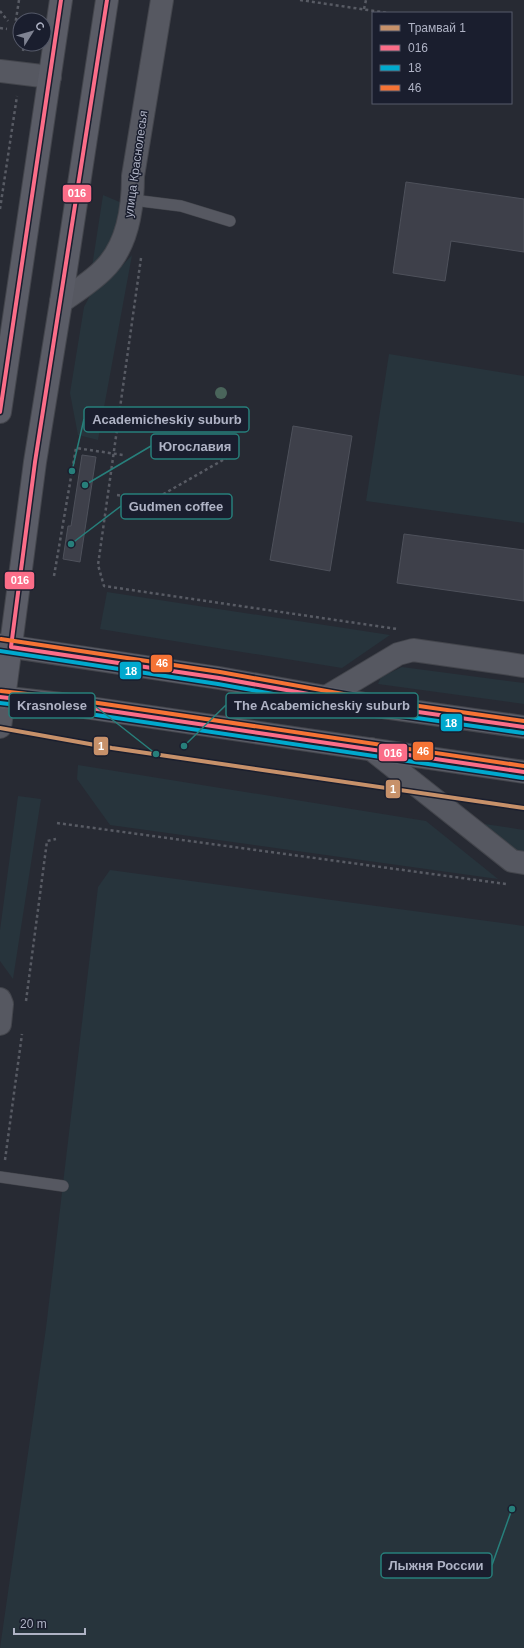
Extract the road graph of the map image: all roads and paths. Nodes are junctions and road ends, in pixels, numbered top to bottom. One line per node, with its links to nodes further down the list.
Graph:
1 (19, 0): 9 (path)
2 (61, 0): 16 (main road)
3 (108, 0): 21 (main road)
4 (162, 0): 17 (street, улица Краснолесья)
5 (300, 0): 7 (path)
6 (366, 0): 7 (path)
7 (364, 10): 10 (path)
8 (0, 12): 11 (path)
9 (17, 12)
10 (380, 12)
11 (8, 21)
12 (0, 28): 13 (path)
13 (7, 29)
14 (20, 52): 15 (path)
15 (10, 72): 16 (street); 18 (path)
16 (50, 77): 22 (main road)
17 (133, 200): 19 (lane); 21 (street, улица Краснолесья)
18 (0, 210)
19 (230, 221)
20 (141, 257): 23 (path)
21 (61, 302): 29 (main road)
22 (0, 412)
23 (114, 454): 24 (path); 27 (path); 28 (path)
24 (123, 456)
25 (230, 456): 26 (path)
26 (117, 495)
27 (54, 576)
28 (400, 629)
29 (6, 646): 31 (main road); 32 (main road)
30 (524, 666): 32 (street)
31 (2, 697): 33 (street); 35 (main road)
32 (326, 697): 34 (main road)
33 (0, 727)
34 (524, 727)
35 (371, 749): 36 (main road); 38 (street)
36 (524, 772)
37 (57, 823): 39 (path)
38 (524, 863)
39 (508, 885)
40 (0, 999): 41 (street)
41 (0, 1024)
42 (0, 1177): 43 (lane)
43 (63, 1186)

